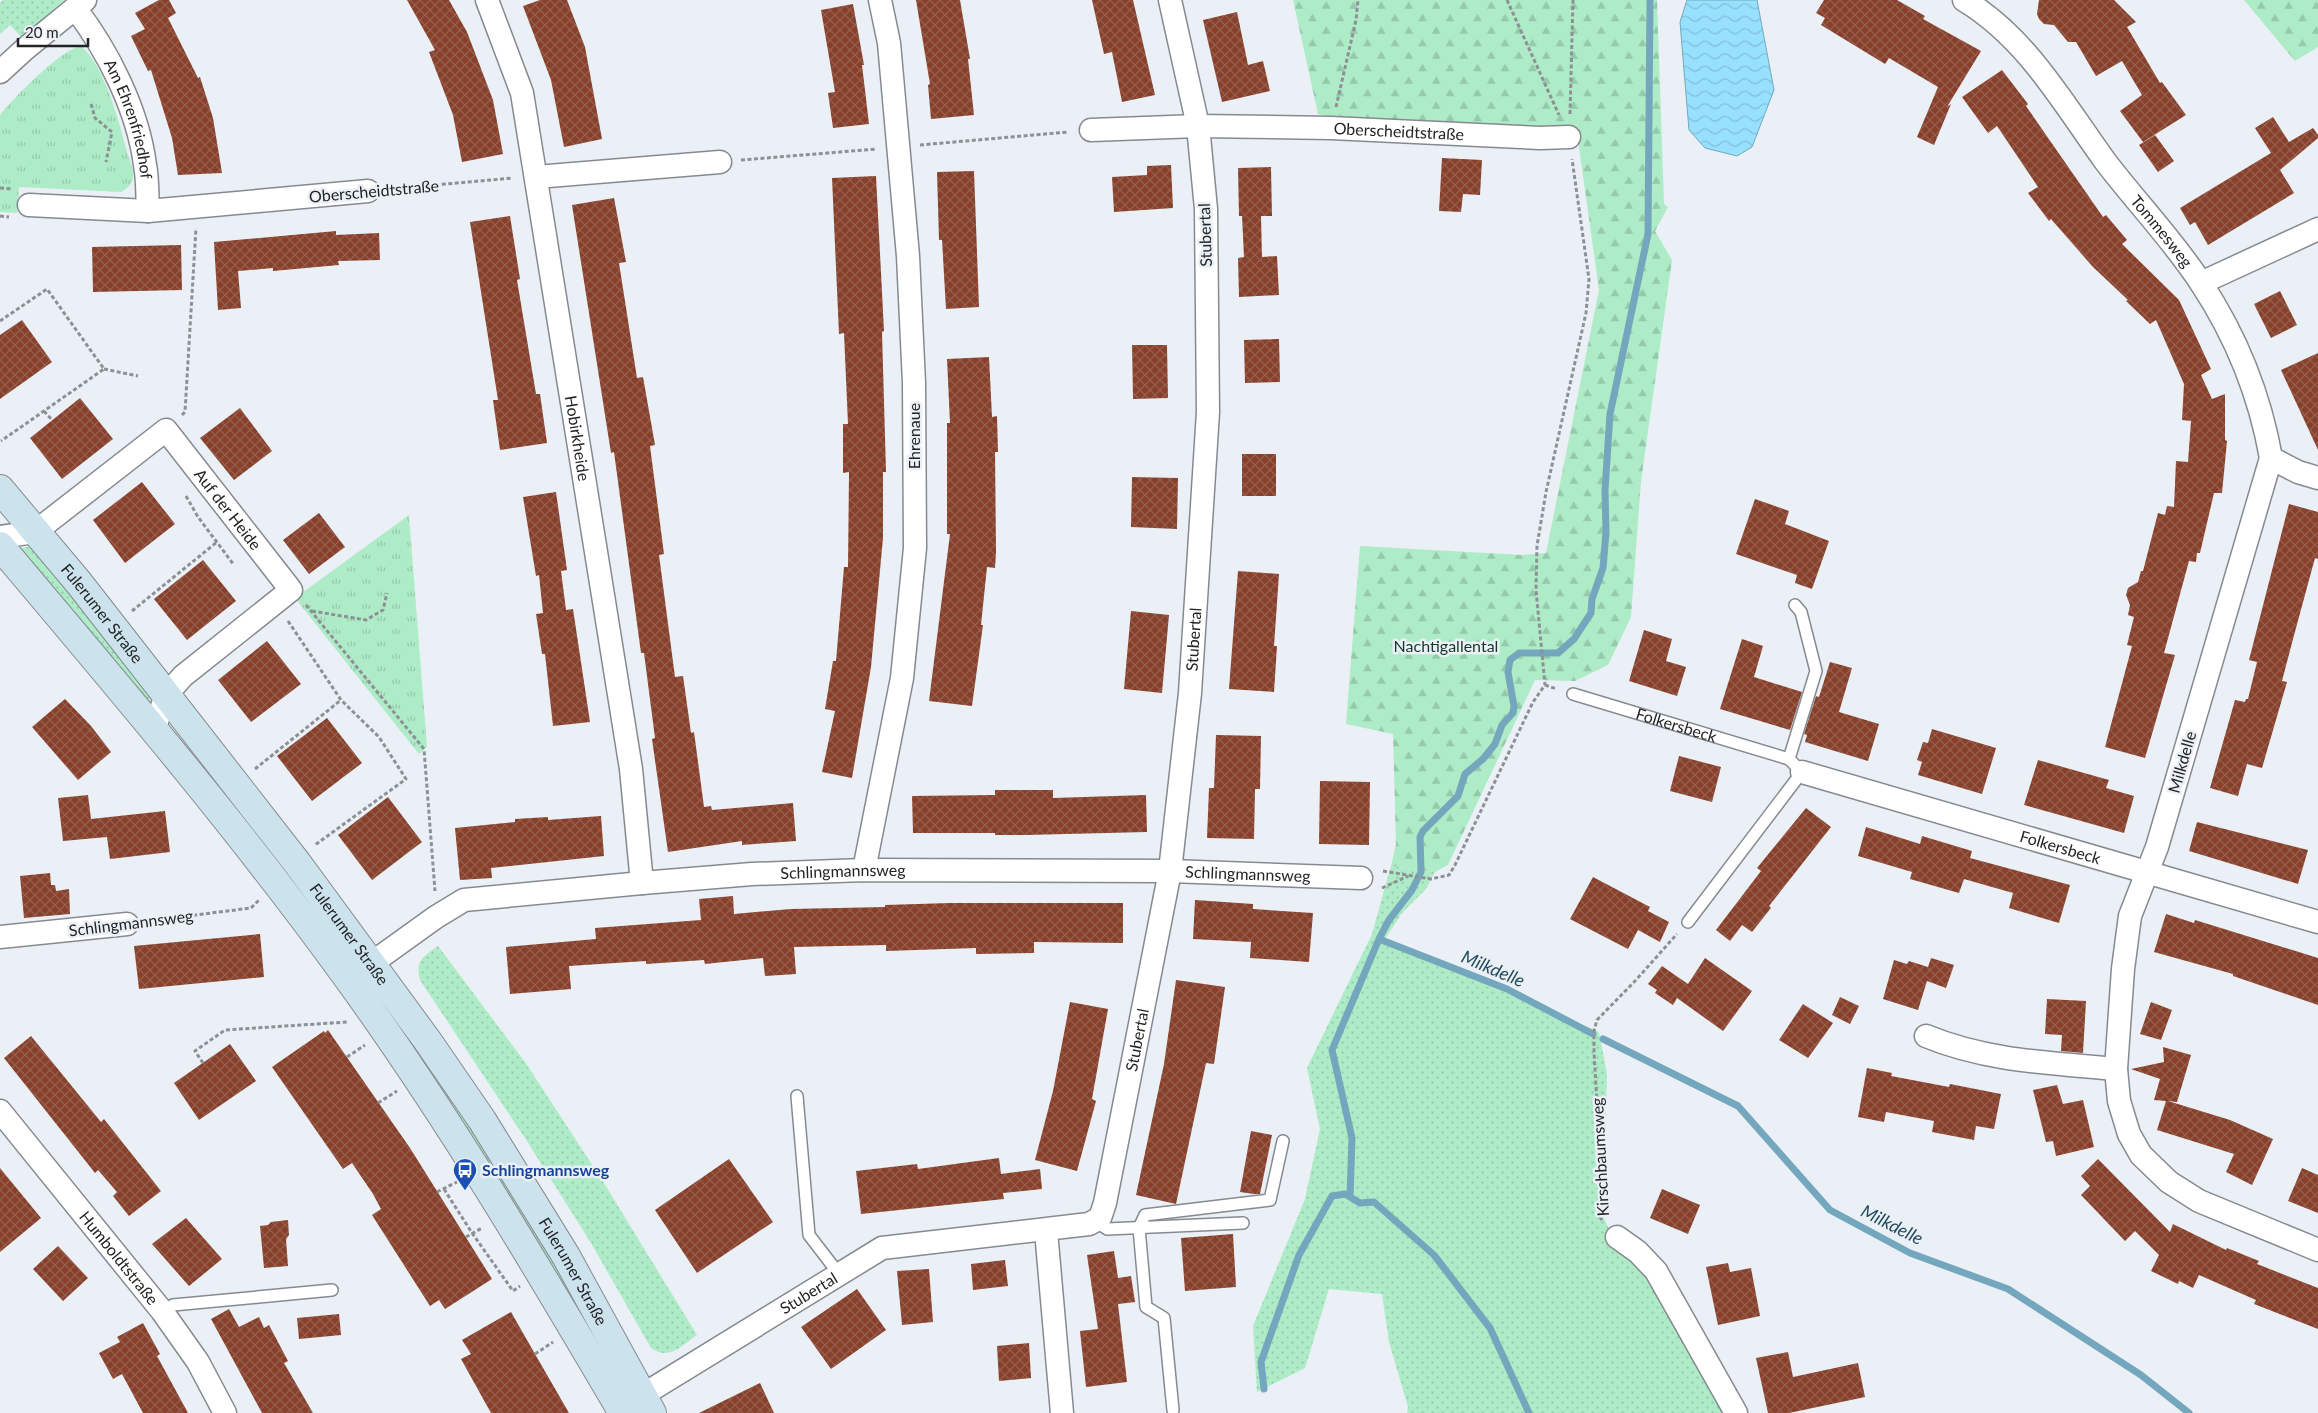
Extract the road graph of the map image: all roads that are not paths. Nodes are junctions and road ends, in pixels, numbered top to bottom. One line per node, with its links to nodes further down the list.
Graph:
1 (487, 0): 11 (street, Hobirkheide)
2 (880, 0): 28 (street, Ehrenaue)
3 (1170, 0): 7 (street, Stubertal)
4 (1964, 0): 16 (street, Tommesweg)
5 (80, 4): 6 (street, Am Ehrenfriedhof); 14 (street, Am Ehrenfriedhof)
6 (0, 72)
7 (1198, 126): 8 (street, Oberscheidtstraße); 9 (street, Oberscheidtstraße); 29 (street, Stubertal)
8 (1091, 130)
9 (1569, 137)
10 (720, 162): 11 (street)
11 (536, 176): 32 (street, Hobirkheide)
12 (368, 191): 14 (street, Oberscheidtstraße)
13 (29, 205): 14 (street, Oberscheidtstraße)
14 (148, 211)
15 (2318, 229): 16 (street)
16 (2201, 283): 17 (street, Tommesweg)
17 (2271, 458): 18 (street); 30 (street, Milkdelle)
18 (2318, 478)
19 (0, 488): 20 (main road, Fulerumer Straße)
20 (35, 532): 21 (street); 25 (main road, Fulerumer Straße); 25 (street, Auf der Heide)
21 (0, 537)
22 (0, 546): 26 (main road, Fulerumer Straße)
23 (1795, 605): 27 (lane)
24 (1573, 694): 27 (lane, Folkersbeck)
25 (166, 695): 26 (street, Auf der Heide); 37 (main road, Fulerumer Straße)
26 (154, 730): 38 (main road, Fulerumer Straße)
27 (1796, 765): 30 (street, Folkersbeck); 33 (lane)
28 (864, 870): 29 (street, Schlingmannsweg); 32 (street, Schlingmannsweg)
29 (1170, 871): 31 (street, Schlingmannsweg); 44 (street, Stubertal)
30 (2147, 873): 34 (street, Folkersbeck); 40 (street, Milkdelle)
31 (1361, 878)
32 (642, 883): 37 (street, Schlingmannsweg)
33 (1688, 922)
34 (2318, 922)
35 (127, 924): 36 (street, Schlingmannsweg)
36 (0, 938)
37 (372, 963): 38 (street, Schlingmannsweg); 53 (main road, Fulerumer Straße)
38 (349, 979): 53 (main road, Fulerumer Straße)
39 (1926, 1036): 40 (street)
40 (2116, 1069): 49 (street, Milkdelle)
41 (797, 1096): 50 (lane)
42 (0, 1111): 52 (street, Humboldtstraße)
43 (1283, 1142): 46 (lane)
44 (1094, 1221): 46 (lane); 47 (street, Stubertal)
45 (1243, 1223): 46 (lane)
46 (1139, 1228): 54 (lane)
47 (1046, 1231): 50 (street, Stubertal); 56 (street)
48 (1617, 1237): 57 (street, Kirschbaumsweg)
49 (2318, 1250)
50 (839, 1274): 53 (street, Stubertal)
51 (332, 1290): 52 (lane)
52 (162, 1311): 55 (street, Humboldtstraße)
53 (634, 1407)
54 (1173, 1410)
55 (226, 1413)
56 (1062, 1413)
57 (1736, 1413)

